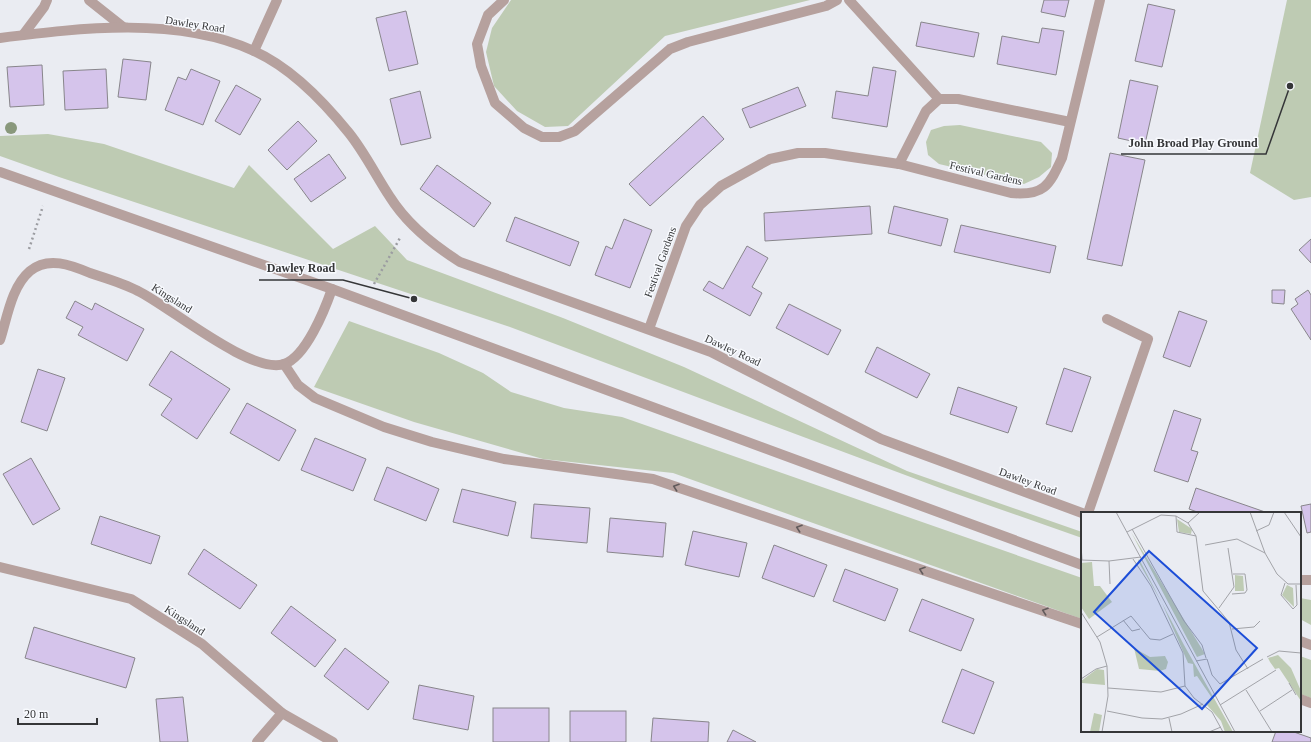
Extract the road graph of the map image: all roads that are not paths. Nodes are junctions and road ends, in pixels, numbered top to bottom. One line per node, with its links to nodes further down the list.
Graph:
1 (47, 0): 9 (street)
2 (89, 0): 8 (street)
3 (277, 0): 11 (street)
4 (504, 0): 5 (street)
5 (837, 0)
6 (850, 0): 12 (street)
7 (1100, 0): 13 (street, Festival Gardens)
8 (123, 27): 9 (street, Dawley Road); 11 (street, Dawley Road)
9 (23, 35): 10 (street, Dawley Road)
10 (0, 38)
11 (254, 51): 18 (street, Dawley Road)
12 (939, 99): 13 (street); 14 (street)
13 (1070, 122): 14 (street, Festival Gardens)
14 (899, 164): 18 (street, Festival Gardens)
15 (0, 172): 16 (street)
16 (332, 289): 20 (street); 23 (street)
17 (1107, 319): 21 (street)
18 (649, 329): 22 (street, Dawley Road)
19 (0, 340): 20 (street, Kingsland)
20 (284, 364): 25 (street, one-way to 20)
21 (1088, 512)
22 (1081, 513)
23 (1081, 566)
24 (0, 567): 30 (street, Kingsland)
25 (1081, 624)
26 (1301, 642): 27 (street)
27 (1311, 645)
28 (1301, 699): 29 (street)
29 (1311, 703)
30 (282, 713): 31 (street); 32 (street, Kingsland)
31 (257, 742)
32 (333, 742)

